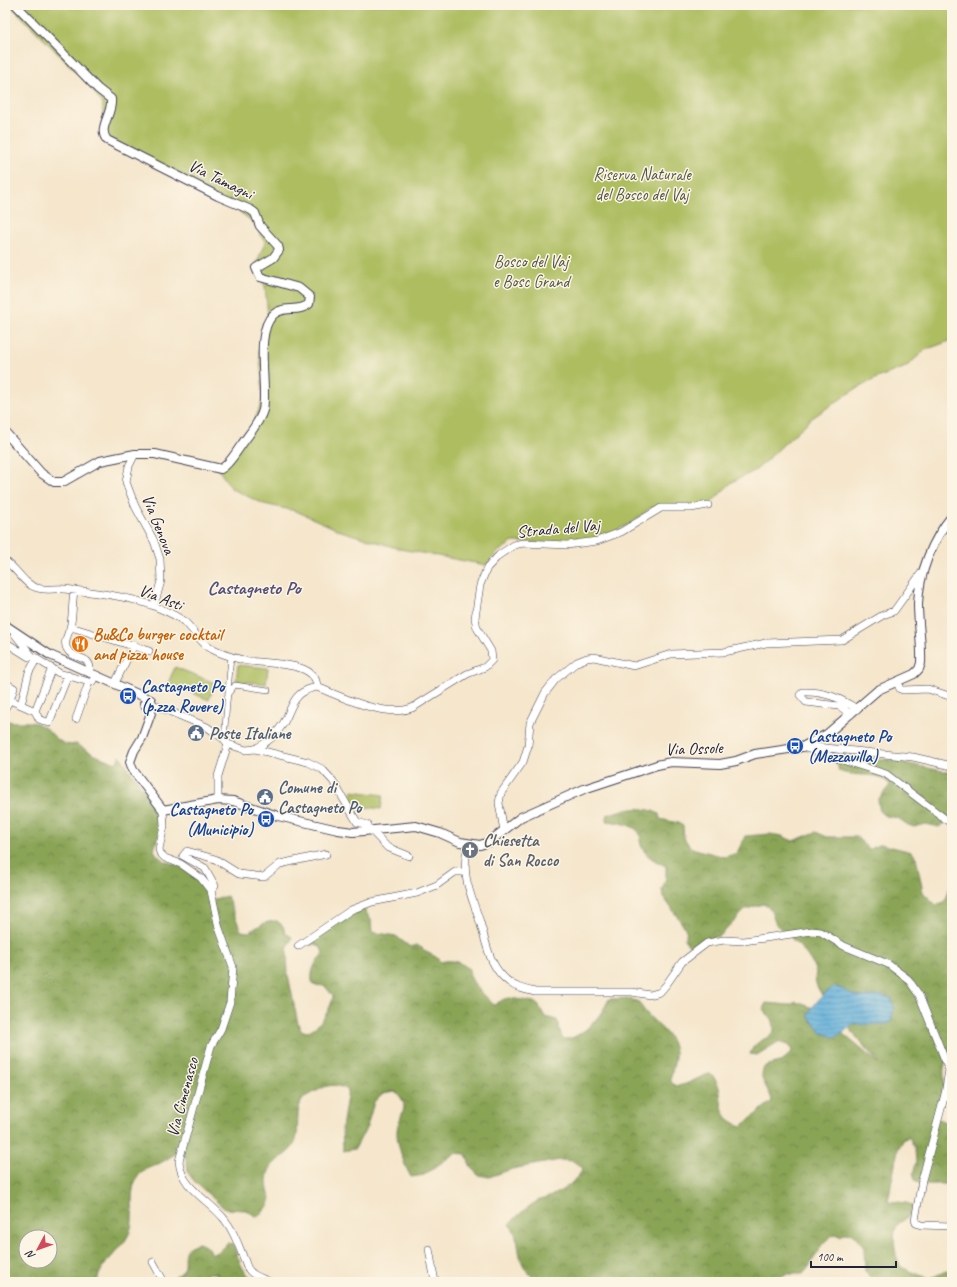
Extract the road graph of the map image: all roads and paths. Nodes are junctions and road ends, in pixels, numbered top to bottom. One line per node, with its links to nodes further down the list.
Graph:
1 (16, 5): 3 (street, Via Tamagni)
2 (5, 432): 3 (street)
3 (135, 454): 9 (street, Via Genova)
4 (708, 505): 25 (street, Strada del Vaj)
5 (952, 516): 7 (street, Via Ossole)
6 (5, 561): 8 (street, Via Asti)
7 (924, 569): 22 (street, Via Ossole); 44 (street)
8 (74, 591): 9 (street, Via Asti); 11 (street)
9 (154, 606): 16 (street, Via Asti)
10 (5, 625): 12 (street)
11 (71, 627): 14 (street); 19 (street)
12 (13, 631): 17 (street); 19 (street)
13 (5, 642): 17 (street)
14 (134, 645): 15 (street); 24 (street)
15 (149, 651)
16 (231, 656): 25 (street, Via Asti); 27 (street)
17 (34, 657): 18 (street); 31 (street)
18 (52, 668): 20 (street); 33 (street)
19 (93, 674): 21 (street); 24 (street)
20 (68, 675): 21 (street); 33 (street)
21 (89, 682): 35 (street)
22 (897, 682): 28 (street); 34 (street, Via Ossole)
23 (5, 683): 29 (street)
24 (115, 683): 30 (street)
25 (317, 687): 38 (street)
26 (268, 690): 27 (street)
27 (228, 694): 36 (street)
28 (952, 697)
29 (10, 700): 31 (street); 32 (street)
30 (149, 704): 36 (street); 41 (street)
31 (21, 705): 33 (street)
32 (5, 708)
33 (35, 711)
34 (854, 711): 34 (street); 37 (street, Via Ossole)
35 (76, 719)
36 (226, 742): 38 (street); 40 (street)
37 (806, 746): 39 (street); 42 (street); 44 (street, Via Ossole)
38 (255, 749): 43 (street)
39 (952, 766)
40 (218, 800): 41 (street); 43 (street)
41 (163, 810): 49 (street, Via Cimenasco)
42 (952, 824)
43 (370, 830): 45 (street); 47 (street)
44 (504, 831): 45 (street, Via Ossole)
45 (468, 845): 48 (street)
46 (326, 854): 49 (street, Via Cimenasco)
47 (409, 856)
48 (465, 872): 50 (street); 51 (street)
49 (211, 891): 55 (street, Via Cimenasco)
50 (298, 946)
51 (952, 1226)
52 (429, 1248): 56 (street)
53 (154, 1262): 54 (street)
54 (164, 1282)
55 (270, 1282)
56 (435, 1282)

